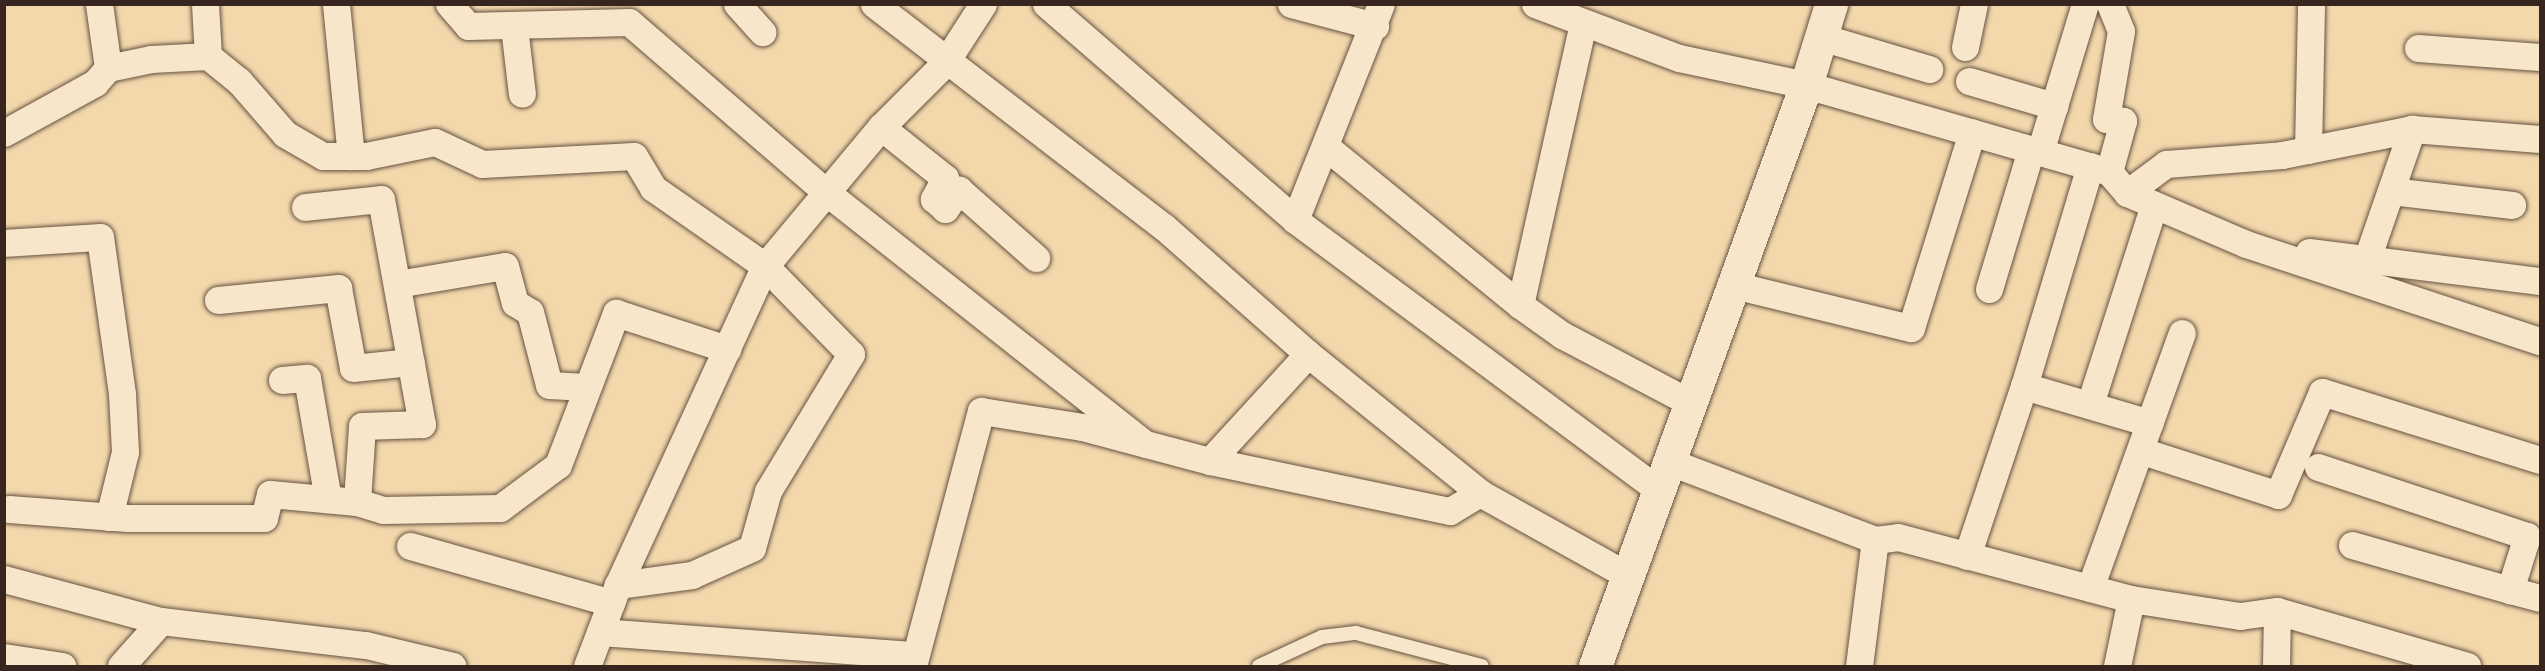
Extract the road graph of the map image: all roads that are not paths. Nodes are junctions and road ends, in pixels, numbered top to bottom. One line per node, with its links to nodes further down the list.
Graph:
1 (99, 4): 26 (street)
2 (205, 4): 23 (street)
3 (336, 4): 40 (street)
4 (449, 4): 18 (street)
5 (737, 4): 19 (street)
6 (874, 4): 25 (street)
7 (983, 4): 25 (street)
8 (1046, 4): 48 (street)
9 (1291, 4): 16 (street)
10 (1832, 4): 20 (street)
11 (1974, 4): 21 (street)
12 (2085, 4): 31 (street)
13 (2110, 4): 41 (street)
14 (2311, 4): 38 (street)
15 (1540, 5): 17 (street)
16 (1378, 15): 37 (street)
17 (1583, 24): 29 (street); 59 (street)
18 (514, 27): 30 (street); 43 (street)
19 (762, 32)
20 (1821, 37): 27 (street); 29 (street)
21 (1965, 47)
22 (2418, 48): 24 (street)
23 (208, 56): 26 (street); 40 (street)
24 (2541, 57)
25 (945, 63): 32 (street); 63 (street)
26 (108, 68): 35 (street)
27 (1929, 69)
28 (1969, 81): 31 (street)
29 (1806, 85): 34 (street); 56 (street)
30 (522, 94)
31 (2054, 106): 39 (street)
32 (881, 127): 43 (street); 51 (street)
33 (2412, 129): 36 (street); 38 (street); 42 (street)
34 (1972, 132): 39 (street); 56 (street)
35 (4, 133)
36 (2541, 139)
37 (1325, 146): 48 (street); 59 (street)
38 (2308, 150): 44 (street)
39 (2036, 151): 41 (street); 57 (street)
40 (351, 156): 53 (street)
41 (2100, 169): 44 (street); 66 (street)
42 (2391, 191): 46 (street); 52 (street)
43 (825, 192): 53 (street); 71 (street)
44 (2127, 193): 45 (street)
45 (2154, 205): 50 (street); 69 (street)
46 (2512, 205)
47 (305, 207): 55 (street)
48 (1295, 220): 76 (street)
49 (4, 243): 81 (street)
50 (2246, 244): 52 (street); 61 (street)
51 (1036, 258)
52 (2367, 259): 54 (street)
53 (765, 266): 62 (street); 90 (street)
54 (2541, 281)
55 (397, 284): 64 (street); 67 (street)
56 (1734, 285): 68 (street)
57 (1989, 289)
58 (218, 300): 64 (street)
59 (1520, 305): 68 (street)
60 (2182, 333): 70 (street)
61 (2541, 341)
62 (727, 349): 67 (street); 90 (street)
63 (1308, 354): 74 (street); 77 (street)
64 (411, 362): 79 (street)
65 (282, 380): 78 (street)
66 (2024, 386): 69 (street); 85 (street)
67 (586, 387): 79 (street)
68 (1691, 403): 76 (street)
69 (2090, 404): 70 (street)
70 (2150, 423): 72 (street)
71 (1145, 444): 74 (street); 97 (street)
72 (2142, 451): 73 (street); 88 (street)
73 (2541, 460)
74 (1210, 461): 77 (street)
75 (2318, 467): 89 (street)
76 (1665, 476): 82 (street); 86 (street)
77 (1480, 493): 86 (street)
78 (328, 499): 79 (street); 81 (street)
79 (357, 502)
80 (9, 509): 81 (street)
81 (109, 517)
82 (1875, 540): 85 (street); 105 (street)
83 (2352, 545): 89 (street)
84 (410, 546): 90 (street)
85 (1967, 556): 88 (street)
86 (1627, 575): 104 (street)
87 (4, 579): 94 (street)
88 (2090, 588): 92 (street)
89 (2510, 590): 91 (street)
90 (615, 594): 95 (street)
91 (2541, 598)
92 (2131, 599): 93 (street); 106 (street)
93 (2277, 611): 107 (street); 108 (street)
94 (161, 621): 99 (street); 100 (street)
95 (600, 632): 97 (street); 101 (street)
96 (4, 657): 98 (street)
97 (914, 661)
98 (62, 666)
99 (121, 666)
100 (453, 666)
101 (587, 666)
102 (1259, 666): 103 (lane)
103 (1482, 666)
104 (1595, 666)
105 (1859, 666)
106 (2117, 666)
107 (2276, 666)
108 (2467, 666)

